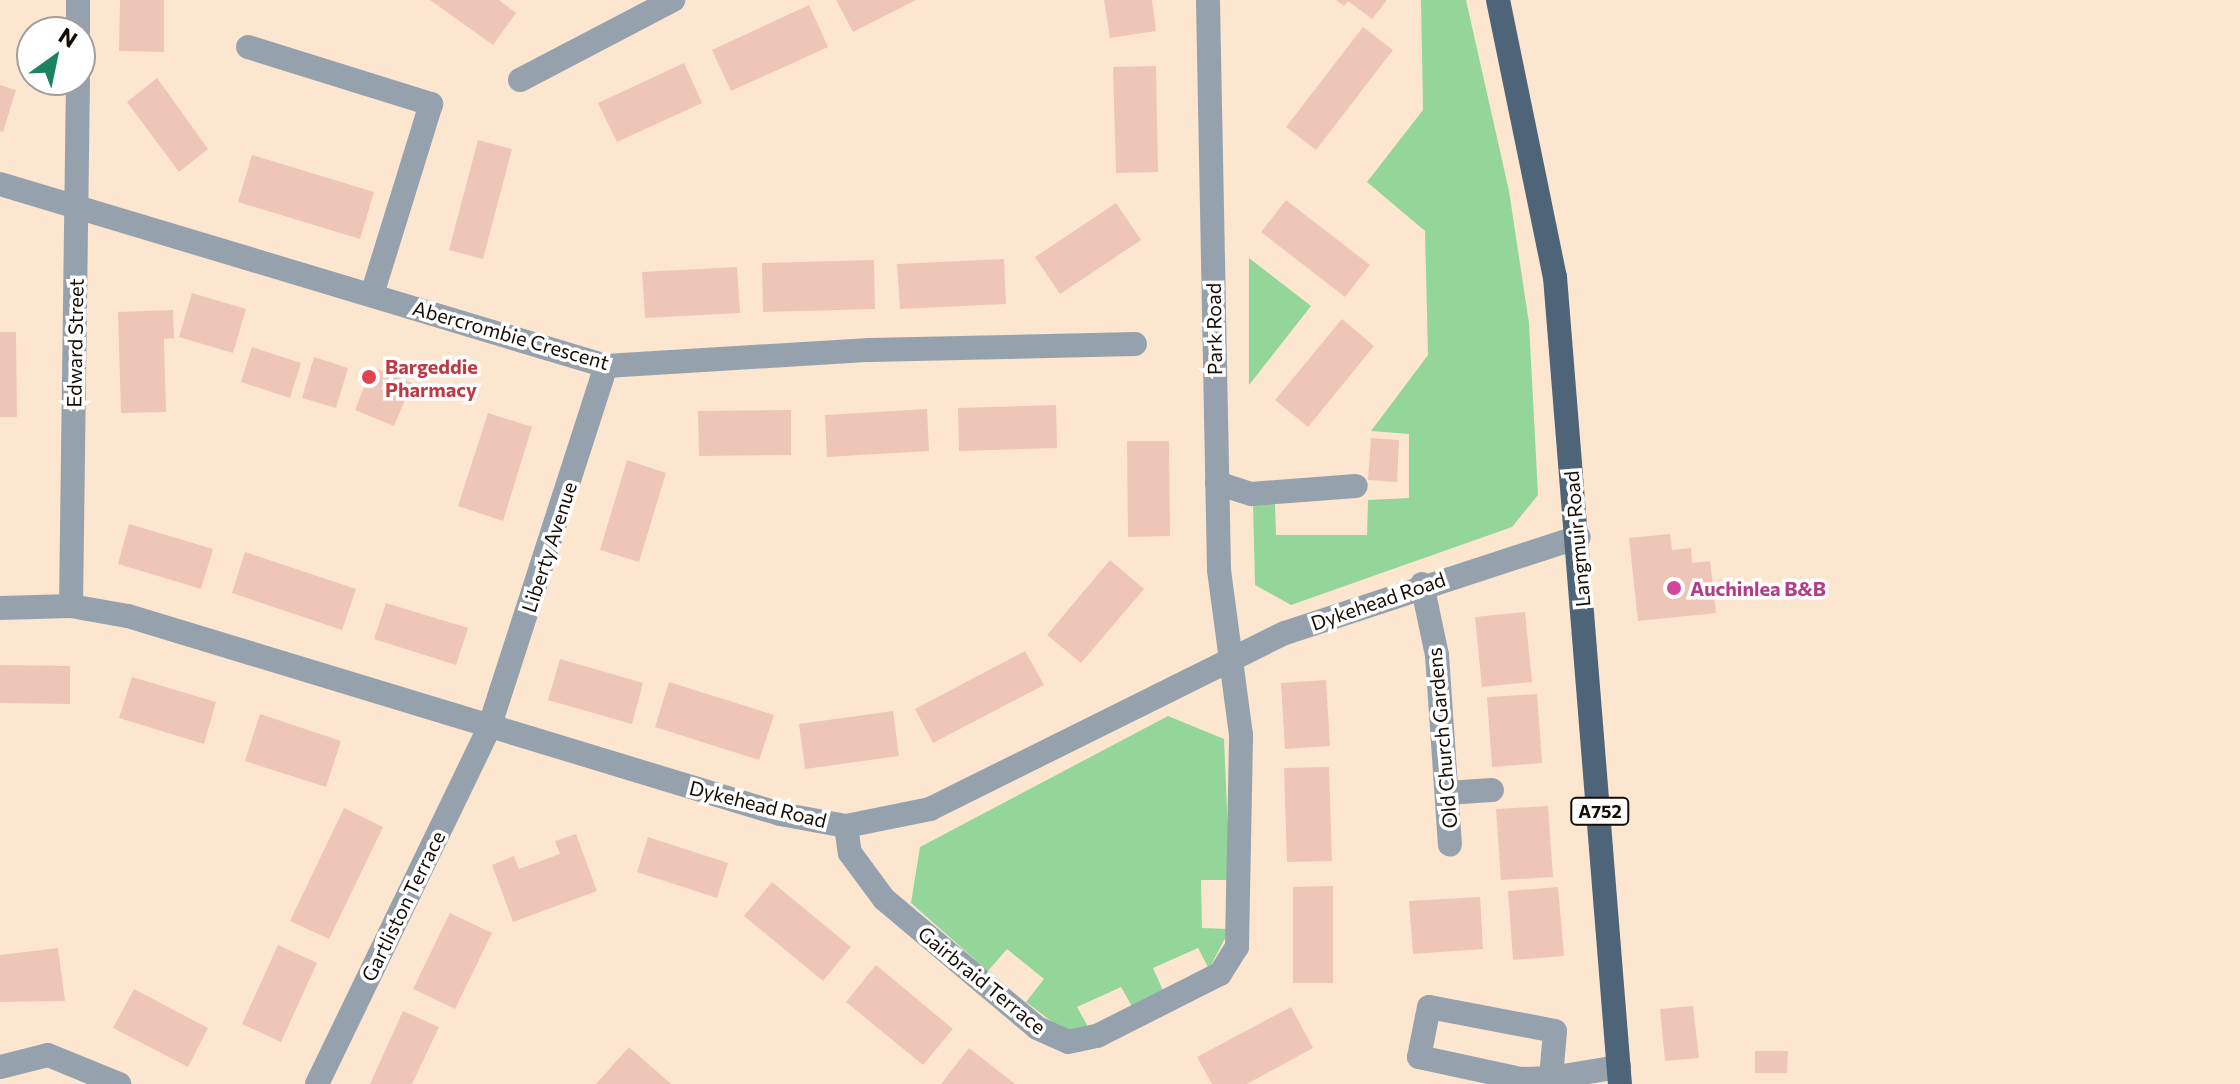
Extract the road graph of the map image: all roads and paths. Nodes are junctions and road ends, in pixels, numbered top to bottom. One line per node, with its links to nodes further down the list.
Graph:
1 (673, 0): 5 (street)
2 (1208, 0): 12 (street, Park Road)
3 (1498, 0): 14 (main road, Langmuir Road / A752)
4 (248, 47): 9 (street)
5 (520, 80)
6 (78, 96): 8 (street, Edward Street)
7 (0, 184): 8 (street, Abercrombie Crescent)
8 (77, 207): 9 (street, Abercrombie Crescent); 16 (street, Edward Street)
9 (372, 295): 11 (street, Abercrombie Crescent)
10 (1135, 344): 11 (street, Abercrombie Crescent)
11 (606, 366): 19 (street, Liberty Avenue)
12 (1217, 483): 13 (street); 18 (street, Park Road)
13 (1356, 486)
14 (1579, 537): 15 (street, Dykehead Road); 25 (main road, Langmuir Road / A752)
15 (1422, 584): 18 (street, Dykehead Road); 21 (street, Old Church Gardens)
16 (71, 606): 17 (street, Dykehead Road); 19 (street, Dykehead Road)
17 (0, 608)
18 (1227, 658): 22 (street, Dykehead Road); 22 (street, Gairbraid Terrace)
19 (489, 728): 22 (street, Dykehead Road); 28 (street, Gartliston Terrace)
20 (1492, 790): 21 (street)
21 (1447, 793): 23 (street, Old Church Gardens)
22 (846, 826)
23 (1450, 845)
24 (0, 1067): 27 (street)
25 (1619, 1075): 26 (street)
26 (1551, 1078): 26 (street)
27 (119, 1084)
28 (317, 1084)

